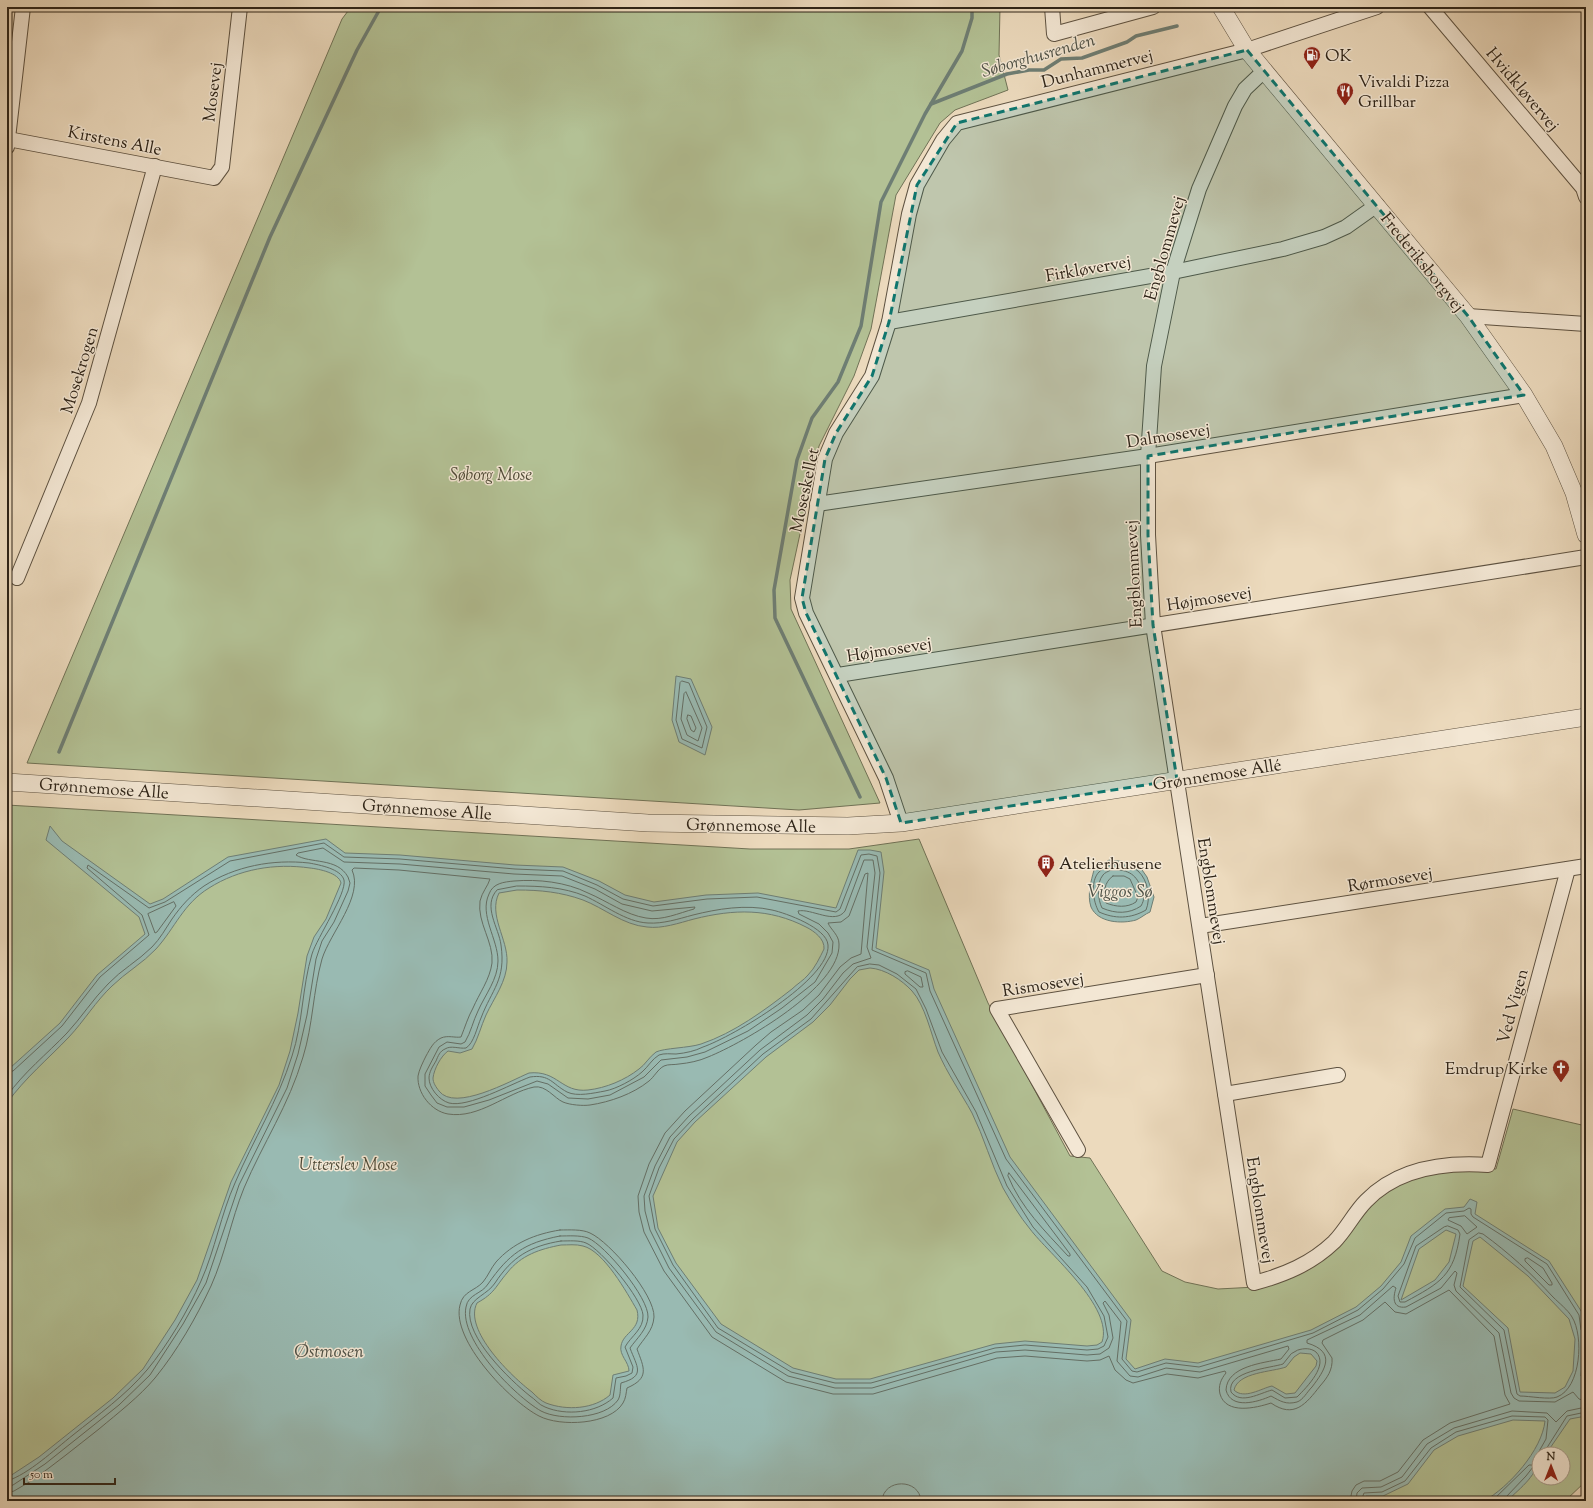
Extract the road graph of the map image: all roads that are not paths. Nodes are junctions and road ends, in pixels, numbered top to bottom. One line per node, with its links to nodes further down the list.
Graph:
1 (23, 7): 11 (street)
2 (240, 7): 13 (street, Mosevej)
3 (1052, 7): 4 (street)
4 (1153, 7)
5 (1377, 7): 8 (street, Dunhammervej)
6 (1430, 7): 14 (street, Hvidkløvervej)
7 (1222, 8): 8 (street, Frederiksborgvej)
8 (1247, 50): 9 (street, Frederiksborgvej); 10 (street, Dunhammervej)
9 (1264, 71): 15 (street, Frederiksborgvej); 16 (street, Engblommevej)
10 (957, 123): 18 (street, Moseskellet)
11 (8, 143): 12 (street, Kirstens Alle)
12 (155, 166): 13 (street, Kirstens Alle); 25 (street, Mosekrogen)
13 (214, 178)
14 (1586, 197)
15 (1377, 205): 16 (street, Firkløvervej); 17 (street, Frederiksborgvej)
16 (1173, 272): 18 (street, Firkløvervej); 21 (street, Engblommevej)
17 (1468, 316): 19 (street); 20 (street, Frederiksborgvej)
18 (889, 322): 22 (street, Moseskellet)
19 (1586, 324)
20 (1524, 395): 21 (street, Dalmosevej); 23 (street, Frederiksborgvej)
21 (1148, 456): 22 (street, Dalmosevej); 26 (street, Engblommevej)
22 (817, 504): 27 (street, Moseskellet)
23 (1586, 535)
24 (1586, 557): 26 (street, Højmosevej)
25 (17, 578)
26 (1153, 625): 27 (street, Højmosevej); 29 (street, Engblommevej)
27 (838, 675): 31 (street, Moseskellet)
28 (1586, 717): 29 (street, Grønnemose Allé)
29 (1178, 780): 31 (street, Grønnemose Allé); 35 (street, Engblommevej)
30 (7, 782): 32 (street, Grønnemose Alle)
31 (901, 823): 32 (street, Grønnemose Allé)
32 (848, 826)
33 (1586, 866): 34 (street, Rørmosevej)
34 (1568, 869): 35 (street, Rørmosevej); 40 (street, Ved Vigen)
35 (1200, 926): 36 (street, Engblommevej)
36 (1207, 975): 38 (street, Engblommevej); 39 (street, Rismosevej)
37 (1338, 1075): 38 (street)
38 (1225, 1094): 40 (street, Engblommevej)
39 (1078, 1150)
40 (1254, 1283)

